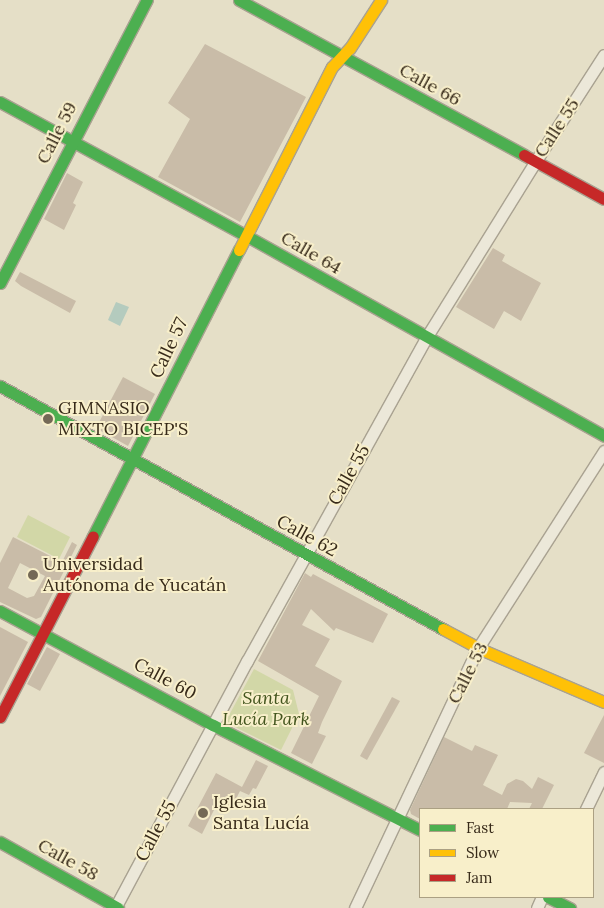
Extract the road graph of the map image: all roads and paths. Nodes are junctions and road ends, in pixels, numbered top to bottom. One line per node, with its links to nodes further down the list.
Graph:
1 (147, 0): 7 (street, Calle 59)
2 (239, 0): 5 (street, Calle 66)
3 (381, 0): 5 (street, Calle 57)
4 (604, 55): 8 (street, Calle 55)
5 (342, 57): 8 (street, Calle 66); 10 (street, Calle 57)
6 (0, 102): 7 (street, Calle 64)
7 (72, 142): 10 (street, Calle 64); 11 (street, Calle 59)
8 (535, 162): 9 (street, Calle 66); 12 (street, Calle 55)
9 (604, 199)
10 (245, 235): 12 (street, Calle 64); 16 (street, Calle 57)
11 (0, 284)
12 (426, 338): 14 (street, Calle 64); 17 (street, Calle 55)
13 (0, 386): 16 (street, Calle 62)
14 (604, 436)
15 (604, 451): 23 (street, Calle 53)
16 (133, 458): 17 (street, Calle 62); 21 (street, Calle 57)
17 (305, 555): 23 (street, Calle 62); 26 (street, Calle 55)
18 (0, 604): 21 (street)
19 (0, 611): 21 (street, Calle 60)
20 (0, 617): 21 (street)
21 (42, 631): 25 (street, Calle 57); 26 (street, Calle 60); 28 (street)
22 (43, 645): 26 (street)
23 (478, 648): 24 (street, Calle 62); 30 (street, Calle 53)
24 (604, 702)
25 (0, 717)
26 (211, 727): 30 (street, Calle 60); 35 (street, Calle 55)
27 (604, 772): 29 (street)
28 (393, 807)
29 (586, 808)
30 (404, 822): 31 (street, Calle 60); 32 (street); 36 (street, Calle 53)
31 (419, 830)
32 (419, 835)
33 (0, 842): 35 (street, Calle 58)
34 (552, 900): 37 (street); 38 (street); 39 (street)
35 (116, 908)
36 (355, 908)
37 (537, 908)
38 (570, 908)
39 (580, 908)

